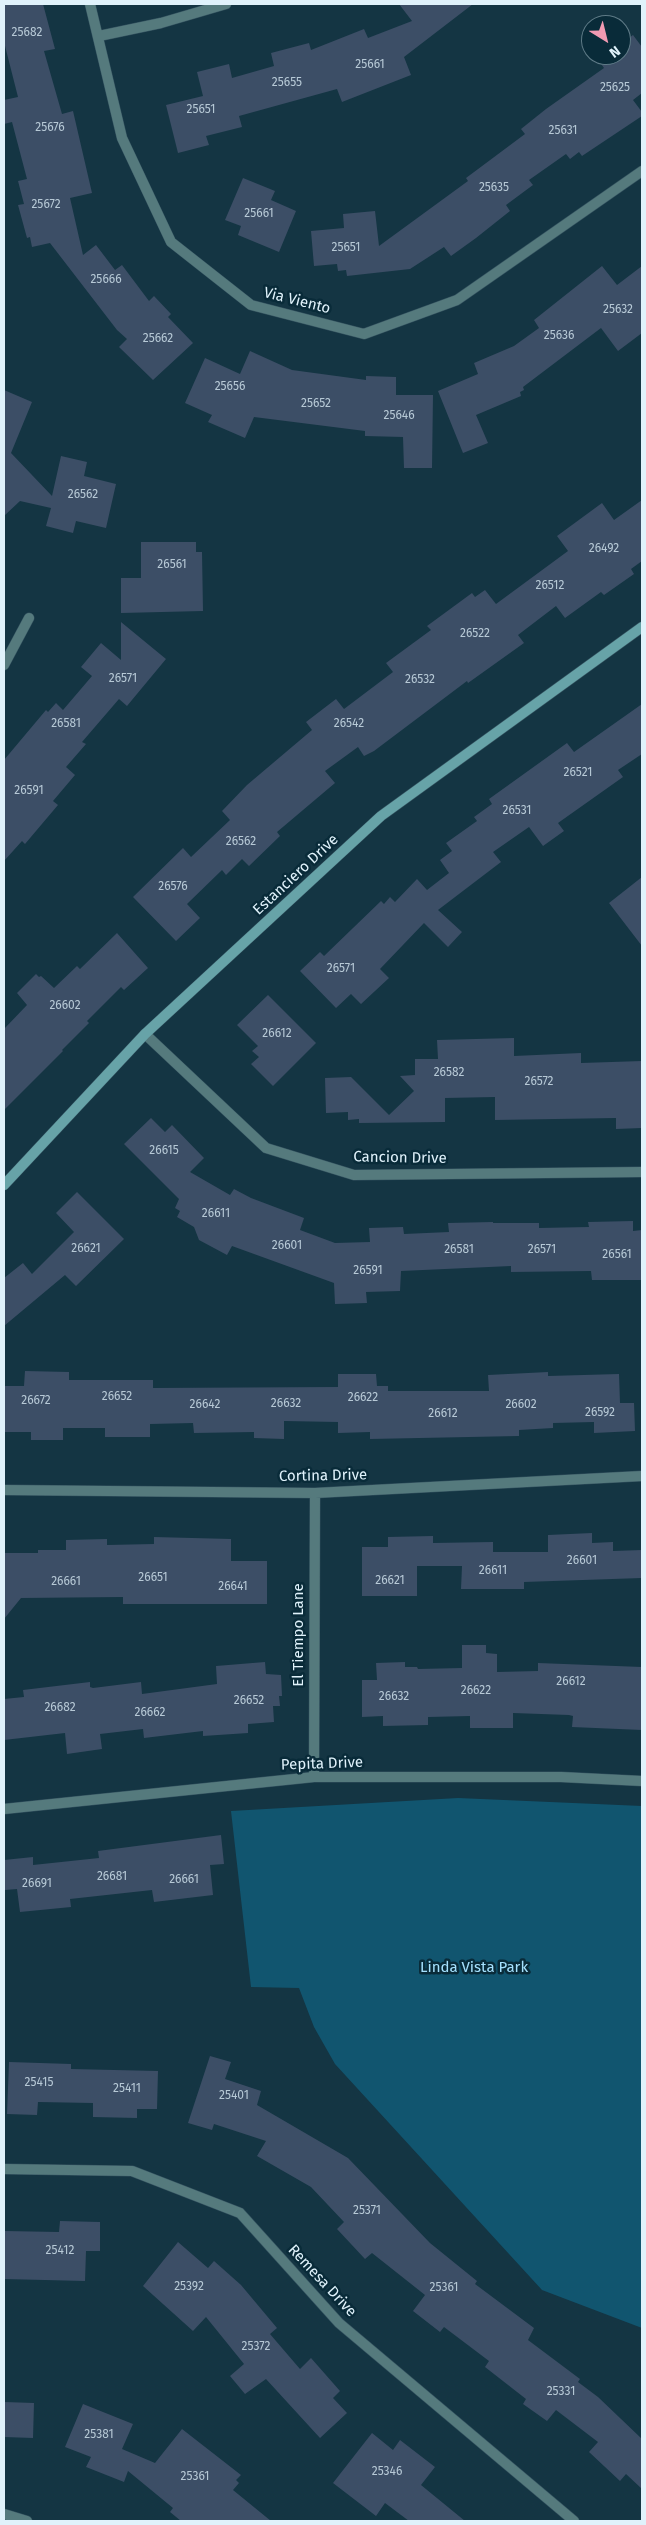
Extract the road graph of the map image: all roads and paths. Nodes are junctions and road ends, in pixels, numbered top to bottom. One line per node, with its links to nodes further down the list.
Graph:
1 (90, 4): 3 (street, Via Viento)
2 (226, 4): 3 (street)
3 (99, 36): 4 (street, Via Viento)
4 (642, 170)
5 (29, 618): 7 (street)
6 (642, 627): 8 (street, Estanciero Drive)
7 (4, 665)
8 (145, 1034): 9 (street, Cancion Drive); 10 (street, Estanciero Drive)
9 (642, 1172)
10 (4, 1184)
11 (642, 1476): 13 (street, Cortina Drive)
12 (4, 1490): 13 (street, Cortina Drive)
13 (315, 1493): 14 (street, El Tiempo Lane)
14 (314, 1777): 15 (street, Pepita Drive); 16 (street, Pepita Drive)
15 (642, 1780)
16 (4, 1809)
17 (4, 2169): 20 (street, Remesa Drive)
18 (4, 2514): 19 (street)
19 (28, 2521)
20 (574, 2521)

